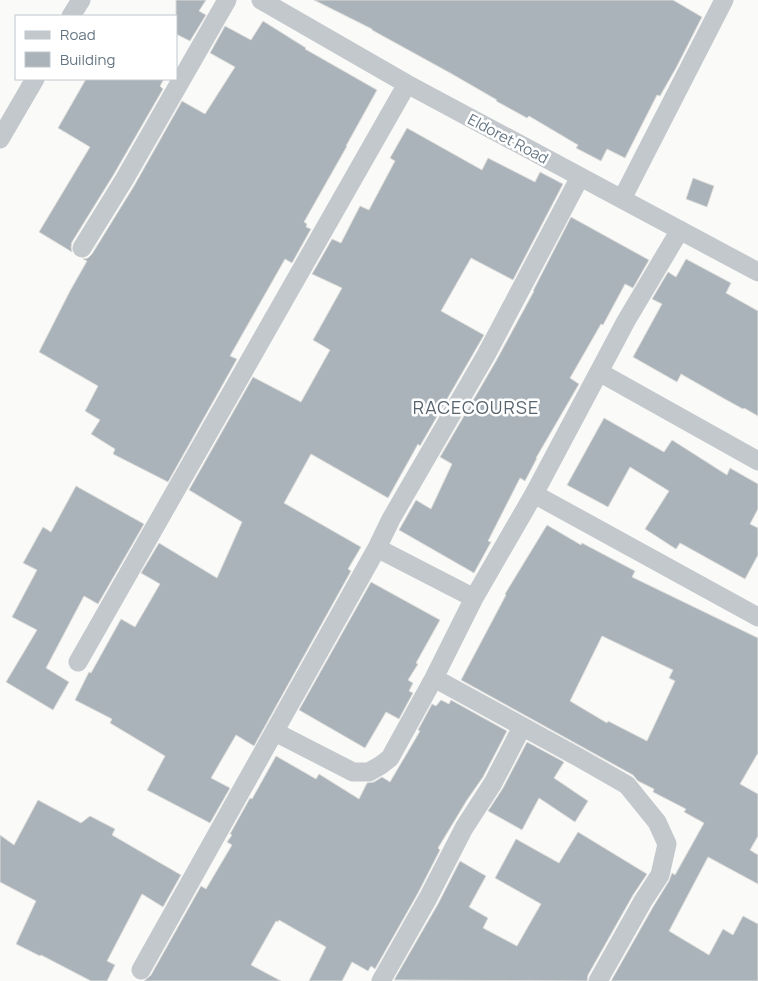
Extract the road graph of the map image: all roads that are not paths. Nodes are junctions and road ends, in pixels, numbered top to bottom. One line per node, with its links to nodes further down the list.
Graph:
1 (81, 0): 5 (street)
2 (226, 0): 12 (street)
3 (261, 0): 7 (street, Eldoret Road)
4 (717, 2): 10 (street)
5 (72, 15)
6 (34, 80): 8 (street)
7 (407, 84): 9 (street, Eldoret Road); 20 (street)
8 (0, 139)
9 (580, 177): 10 (street, Eldoret Road); 17 (street)
10 (622, 199): 11 (street, Eldoret Road)
11 (680, 230): 13 (street, Eldoret Road); 14 (street)
12 (82, 248)
13 (758, 272)
14 (599, 372): 15 (street); 16 (street)
15 (758, 462)
16 (534, 494): 18 (street); 19 (street)
17 (377, 548): 18 (street); 23 (street)
18 (474, 598): 21 (street)
19 (758, 617)
20 (78, 662)
21 (434, 678): 22 (street); 23 (street)
22 (522, 727): 25 (street); 26 (street)
23 (275, 732): 24 (street)
24 (141, 970)
25 (381, 981)
26 (598, 981)

